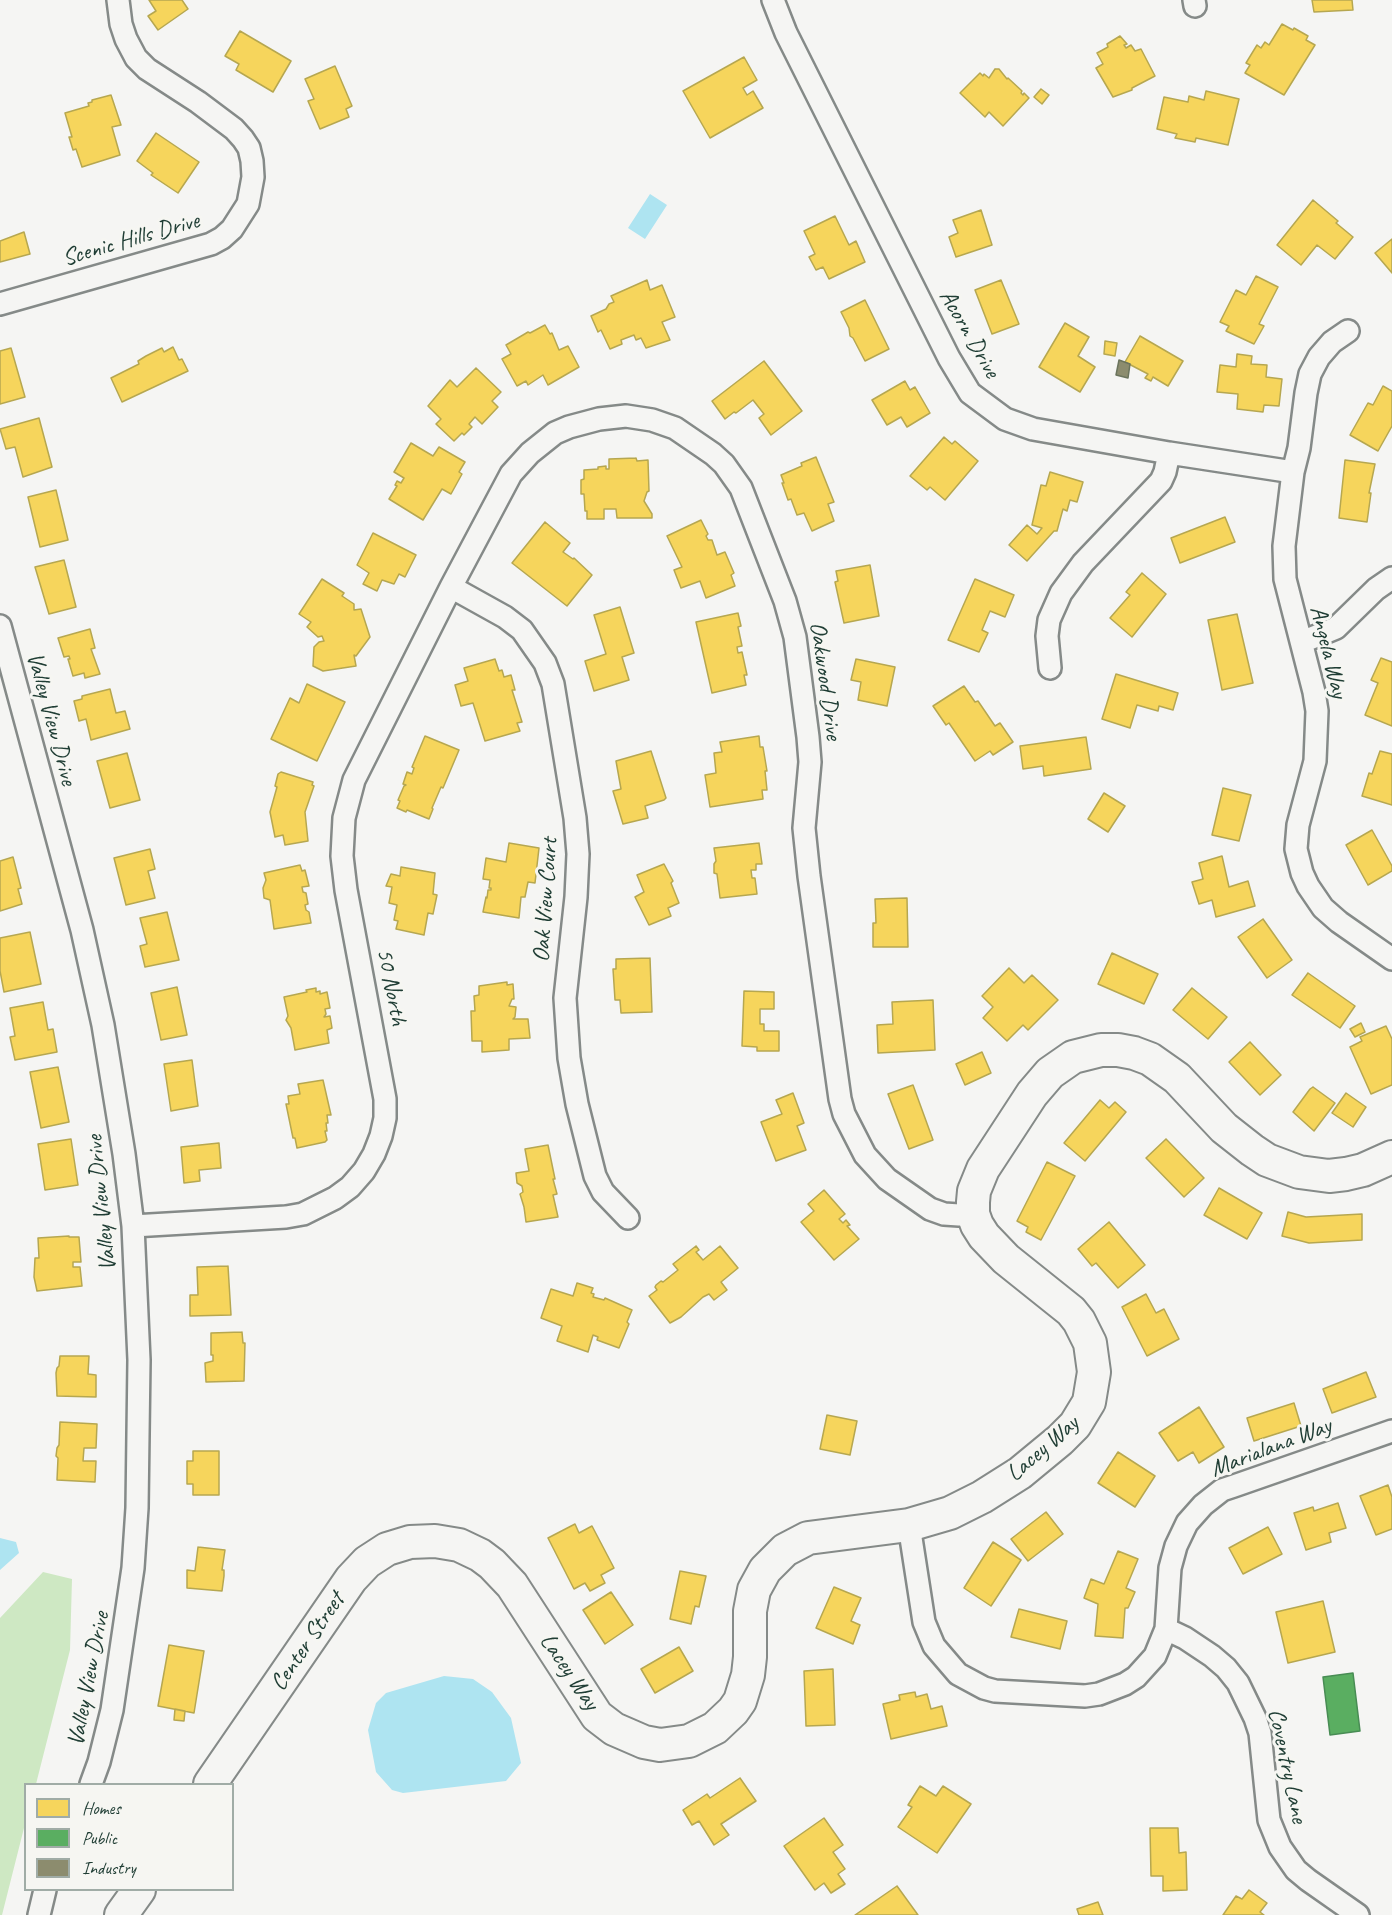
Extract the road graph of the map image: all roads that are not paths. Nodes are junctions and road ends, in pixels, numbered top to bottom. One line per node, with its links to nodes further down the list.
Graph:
1 (118, 0): 3 (street, Scenic Hills Drive)
2 (772, 0): 5 (street, Acorn Drive)
3 (0, 304)
4 (1348, 331): 6 (street, Angela Way)
5 (1169, 453): 6 (street, Acorn Drive); 11 (street)
6 (1293, 472): 10 (street, Angela Way)
7 (1392, 578): 10 (street)
8 (451, 587): 14 (street, Oakwood Drive); 15 (street, Oak View Court); 16 (street, 50 North)
9 (0, 626): 16 (street, Valley View Drive)
10 (1302, 642): 12 (street, Angela Way)
11 (1050, 668)
12 (1392, 959)
13 (1392, 1157): 14 (street)
14 (973, 1214): 18 (street, Lacey Way)
15 (628, 1218)
16 (133, 1226): 21 (street, Valley View Drive)
17 (1392, 1431): 20 (street, Marialana Way)
18 (909, 1525): 19 (street, Lacey Way); 20 (street, Marialana Way)
19 (435, 1541): 22 (street, Center Street)
20 (1166, 1629): 27 (street, Coventry Lane)
21 (92, 1783)
22 (211, 1783)
23 (45, 1891): 25 (street)
24 (138, 1891): 26 (street)
25 (39, 1915)
26 (121, 1915)
27 (1358, 1915)

